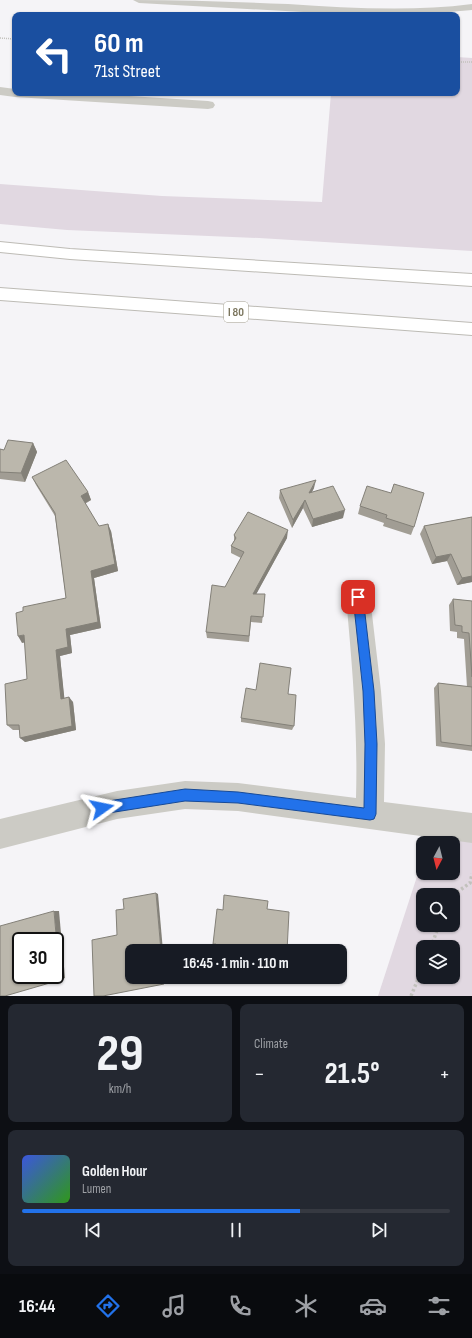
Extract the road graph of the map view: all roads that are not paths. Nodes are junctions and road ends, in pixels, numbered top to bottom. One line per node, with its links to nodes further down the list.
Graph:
1 (139, 0): 2 (street)
2 (144, 0): 3 (street)
3 (336, 5): 5 (street)
4 (472, 7): 6 (street)
5 (402, 12)
6 (421, 12)
7 (0, 91): 8 (street)
8 (12, 93)
9 (67, 96): 10 (street)
10 (208, 105)
11 (0, 248): 12 (highway)
12 (472, 280)
13 (0, 294): 14 (highway, I 80)
14 (472, 329)
15 (358, 597): 16 (street)
16 (370, 814): 17 (street); 18 (street)
17 (472, 828)
18 (0, 834)

